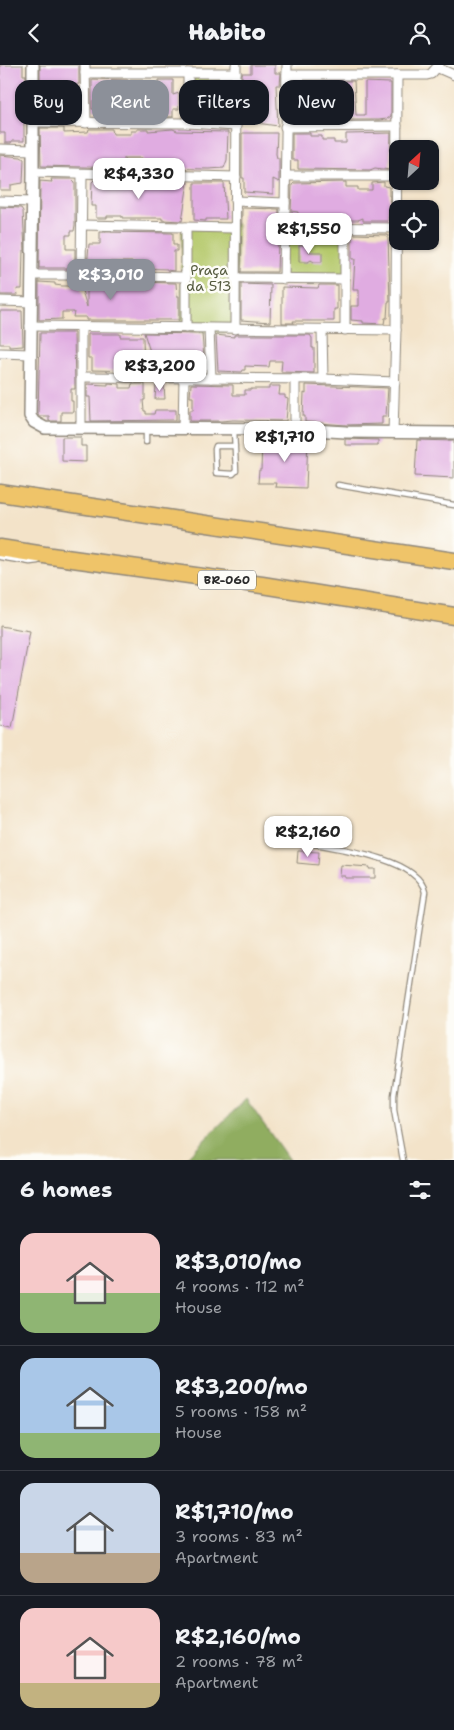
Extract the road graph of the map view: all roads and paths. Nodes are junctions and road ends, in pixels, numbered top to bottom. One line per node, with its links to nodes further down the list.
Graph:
1 (33, 65): 9 (street)
2 (438, 66): 7 (street); 8 (street)
3 (85, 69): 6 (street); 12 (street)
4 (236, 69): 6 (street); 16 (street)
5 (287, 70): 7 (street); 18 (street)
6 (188, 73): 10 (street)
7 (397, 75): 17 (street)
8 (454, 75)
9 (33, 80)
10 (188, 80)
11 (82, 123): 12 (street)
12 (86, 123): 13 (street)
13 (179, 123)
14 (33, 125): 21 (street)
15 (220, 125): 16 (street)
16 (236, 126): 26 (street)
17 (398, 126): 18 (street); 19 (street)
18 (285, 127): 24 (street)
19 (397, 140)
20 (0, 149): 21 (street)
21 (33, 150): 22 (street)
22 (33, 172): 23 (street); 29 (street)
23 (82, 175): 26 (street); 31 (street)
24 (286, 176): 25 (street); 30 (street)
25 (389, 176)
26 (236, 177): 28 (street)
27 (0, 201): 29 (street)
28 (235, 201): 30 (street); 34 (street)
29 (32, 202): 38 (street)
30 (285, 203): 33 (street)
31 (82, 225): 32 (street); 39 (street)
32 (186, 227): 34 (street); 40 (street)
33 (284, 227): 35 (street); 42 (street)
34 (234, 228): 41 (street)
35 (345, 228): 36 (street); 43 (street)
36 (389, 228)
37 (396, 250): 53 (street)
38 (32, 275): 39 (street); 45 (street)
39 (81, 275): 40 (street)
40 (186, 277): 48 (street)
41 (235, 278): 42 (street); 50 (street)
42 (284, 279): 43 (street)
43 (346, 279): 52 (street)
44 (0, 301): 45 (street)
45 (32, 302): 46 (street)
46 (30, 326): 47 (street); 55 (street)
47 (82, 327): 48 (street); 56 (street)
48 (186, 328): 49 (street)
49 (209, 329): 50 (street); 58 (street)
50 (235, 329): 51 (street)
51 (322, 330): 52 (street); 59 (street)
52 (345, 330): 53 (street)
53 (396, 330): 61 (street)
54 (0, 353): 55 (street)
55 (30, 354): 62 (street)
56 (82, 377): 57 (street); 62 (street)
57 (184, 378): 58 (street); 64 (street)
58 (210, 378): 60 (street)
59 (323, 379): 60 (street); 61 (street)
60 (294, 380): 66 (street)
61 (395, 382): 67 (street)
62 (81, 429): 63 (street)
63 (146, 429): 64 (street); 69 (lane)
64 (183, 429): 65 (street)
65 (234, 429): 66 (street); 70 (lane)
66 (295, 429): 67 (street)
67 (393, 433): 68 (street)
68 (454, 433)
69 (146, 442)
70 (235, 446): 70 (lane)
71 (338, 485): 73 (lane)
72 (0, 493): 77 (highway)
73 (454, 505)
74 (0, 548): 75 (highway, BR-060)
75 (51, 556): 76 (lane); 78 (highway, BR-060)
76 (0, 557)
77 (454, 561)
78 (454, 616)
79 (296, 841): 80 (lane)
80 (403, 1160)

